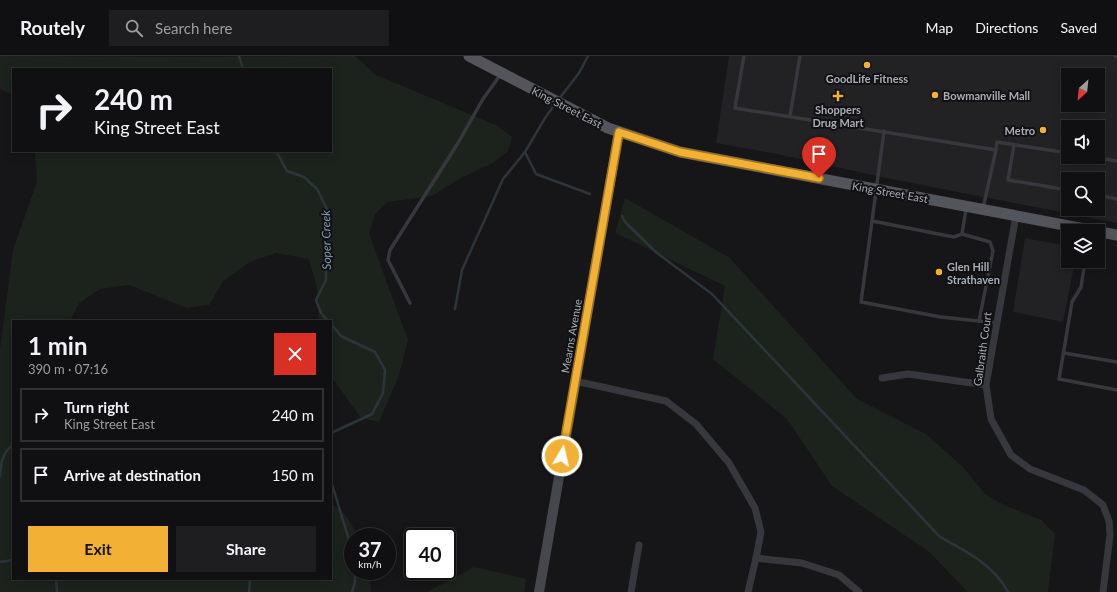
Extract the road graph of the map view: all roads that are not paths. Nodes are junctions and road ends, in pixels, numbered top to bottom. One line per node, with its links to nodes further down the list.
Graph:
1 (469, 56): 4 (main road, King Street East)
2 (744, 56): 5 (lane)
3 (800, 56): 5 (lane)
4 (502, 73): 6 (main road, King Street East); 26 (lane)
5 (790, 116): 7 (lane)
6 (619, 132): 13 (main road, King Street East); 32 (street, Mearns Avenue)
7 (884, 132): 9 (lane); 13 (lane)
8 (1014, 145): 9 (lane); 10 (lane); 14 (lane)
9 (996, 150): 18 (lane)
10 (1061, 152)
11 (1105, 159): 12 (lane)
12 (1117, 161)
13 (875, 189): 17 (main road, King Street East); 20 (lane)
14 (1061, 189)
15 (1105, 196): 16 (lane)
16 (1117, 199)
17 (967, 206): 18 (main road, King Street East); 23 (lane)
18 (983, 208): 19 (main road, King Street East)
19 (1016, 215): 21 (main road, King Street East); 28 (street, Galbraith Court)
20 (872, 221): 23 (lane); 27 (lane)
21 (1061, 224)
22 (1105, 232): 24 (main road, King Street East)
23 (962, 234): 27 (lane)
24 (1117, 234)
25 (1084, 268): 29 (lane)
26 (410, 303)
27 (979, 321): 28 (lane)
28 (997, 323): 33 (street, Galbraith Court)
29 (1064, 352): 30 (lane); 34 (lane)
30 (1117, 362)
31 (882, 378): 33 (street)
32 (574, 381): 36 (street); 37 (street, Mearns Avenue)
33 (986, 385): 41 (street, Galbraith Court)
34 (1117, 390)
35 (639, 545): 38 (street)
36 (756, 558): 39 (street); 40 (street)
37 (539, 592)
38 (631, 592)
39 (748, 592)
40 (859, 592)
41 (1103, 592)

